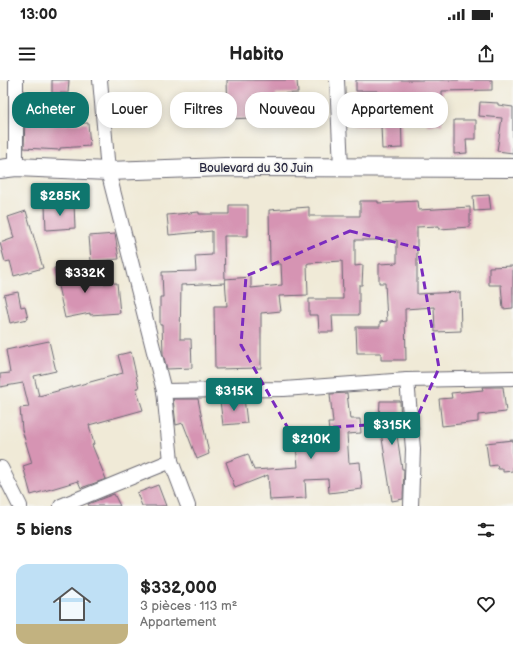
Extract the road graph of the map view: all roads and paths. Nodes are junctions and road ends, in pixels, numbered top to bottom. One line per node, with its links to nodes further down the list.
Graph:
1 (16, 80): 4 (street)
2 (100, 80): 7 (street)
3 (337, 80): 5 (street)
4 (8, 168): 7 (street, Boulevard du 30 Juin)
5 (341, 168): 6 (street, Boulevard du 30 Juin); 7 (street, Boulevard du 30 Juin)
6 (513, 168)
7 (108, 172): 10 (street)
8 (513, 378): 9 (street)
9 (407, 380): 10 (street); 16 (street)
10 (164, 391): 11 (street)
11 (171, 461): 14 (street); 15 (street)
12 (1, 468): 13 (street)
13 (20, 506)
14 (61, 506)
15 (188, 506)
16 (411, 506)

